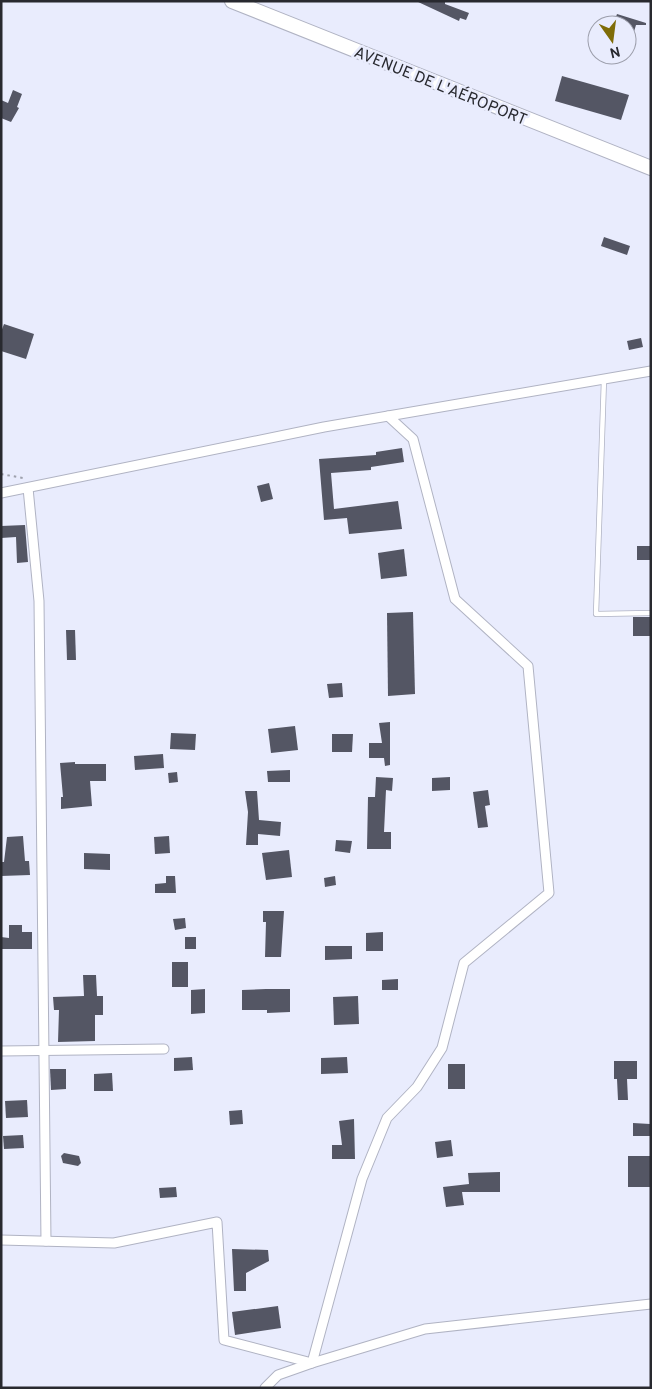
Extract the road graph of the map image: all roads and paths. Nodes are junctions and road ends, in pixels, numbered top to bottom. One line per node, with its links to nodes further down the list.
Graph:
1 (232, 1): 2 (main road, AVENUE DE L'AÉROPORT)
2 (651, 168)
3 (651, 371): 4 (street)
4 (604, 379): 5 (street); 8 (lane)
5 (388, 416): 6 (street); 15 (street)
6 (28, 488): 7 (street); 10 (street)
7 (2, 493)
8 (651, 613)
9 (164, 1049): 10 (street)
10 (44, 1050): 11 (street); 13 (street)
11 (1, 1051)
12 (1, 1240): 13 (street)
13 (46, 1241): 15 (street)
14 (651, 1304): 15 (street)
15 (312, 1362): 16 (street)
16 (265, 1388)

